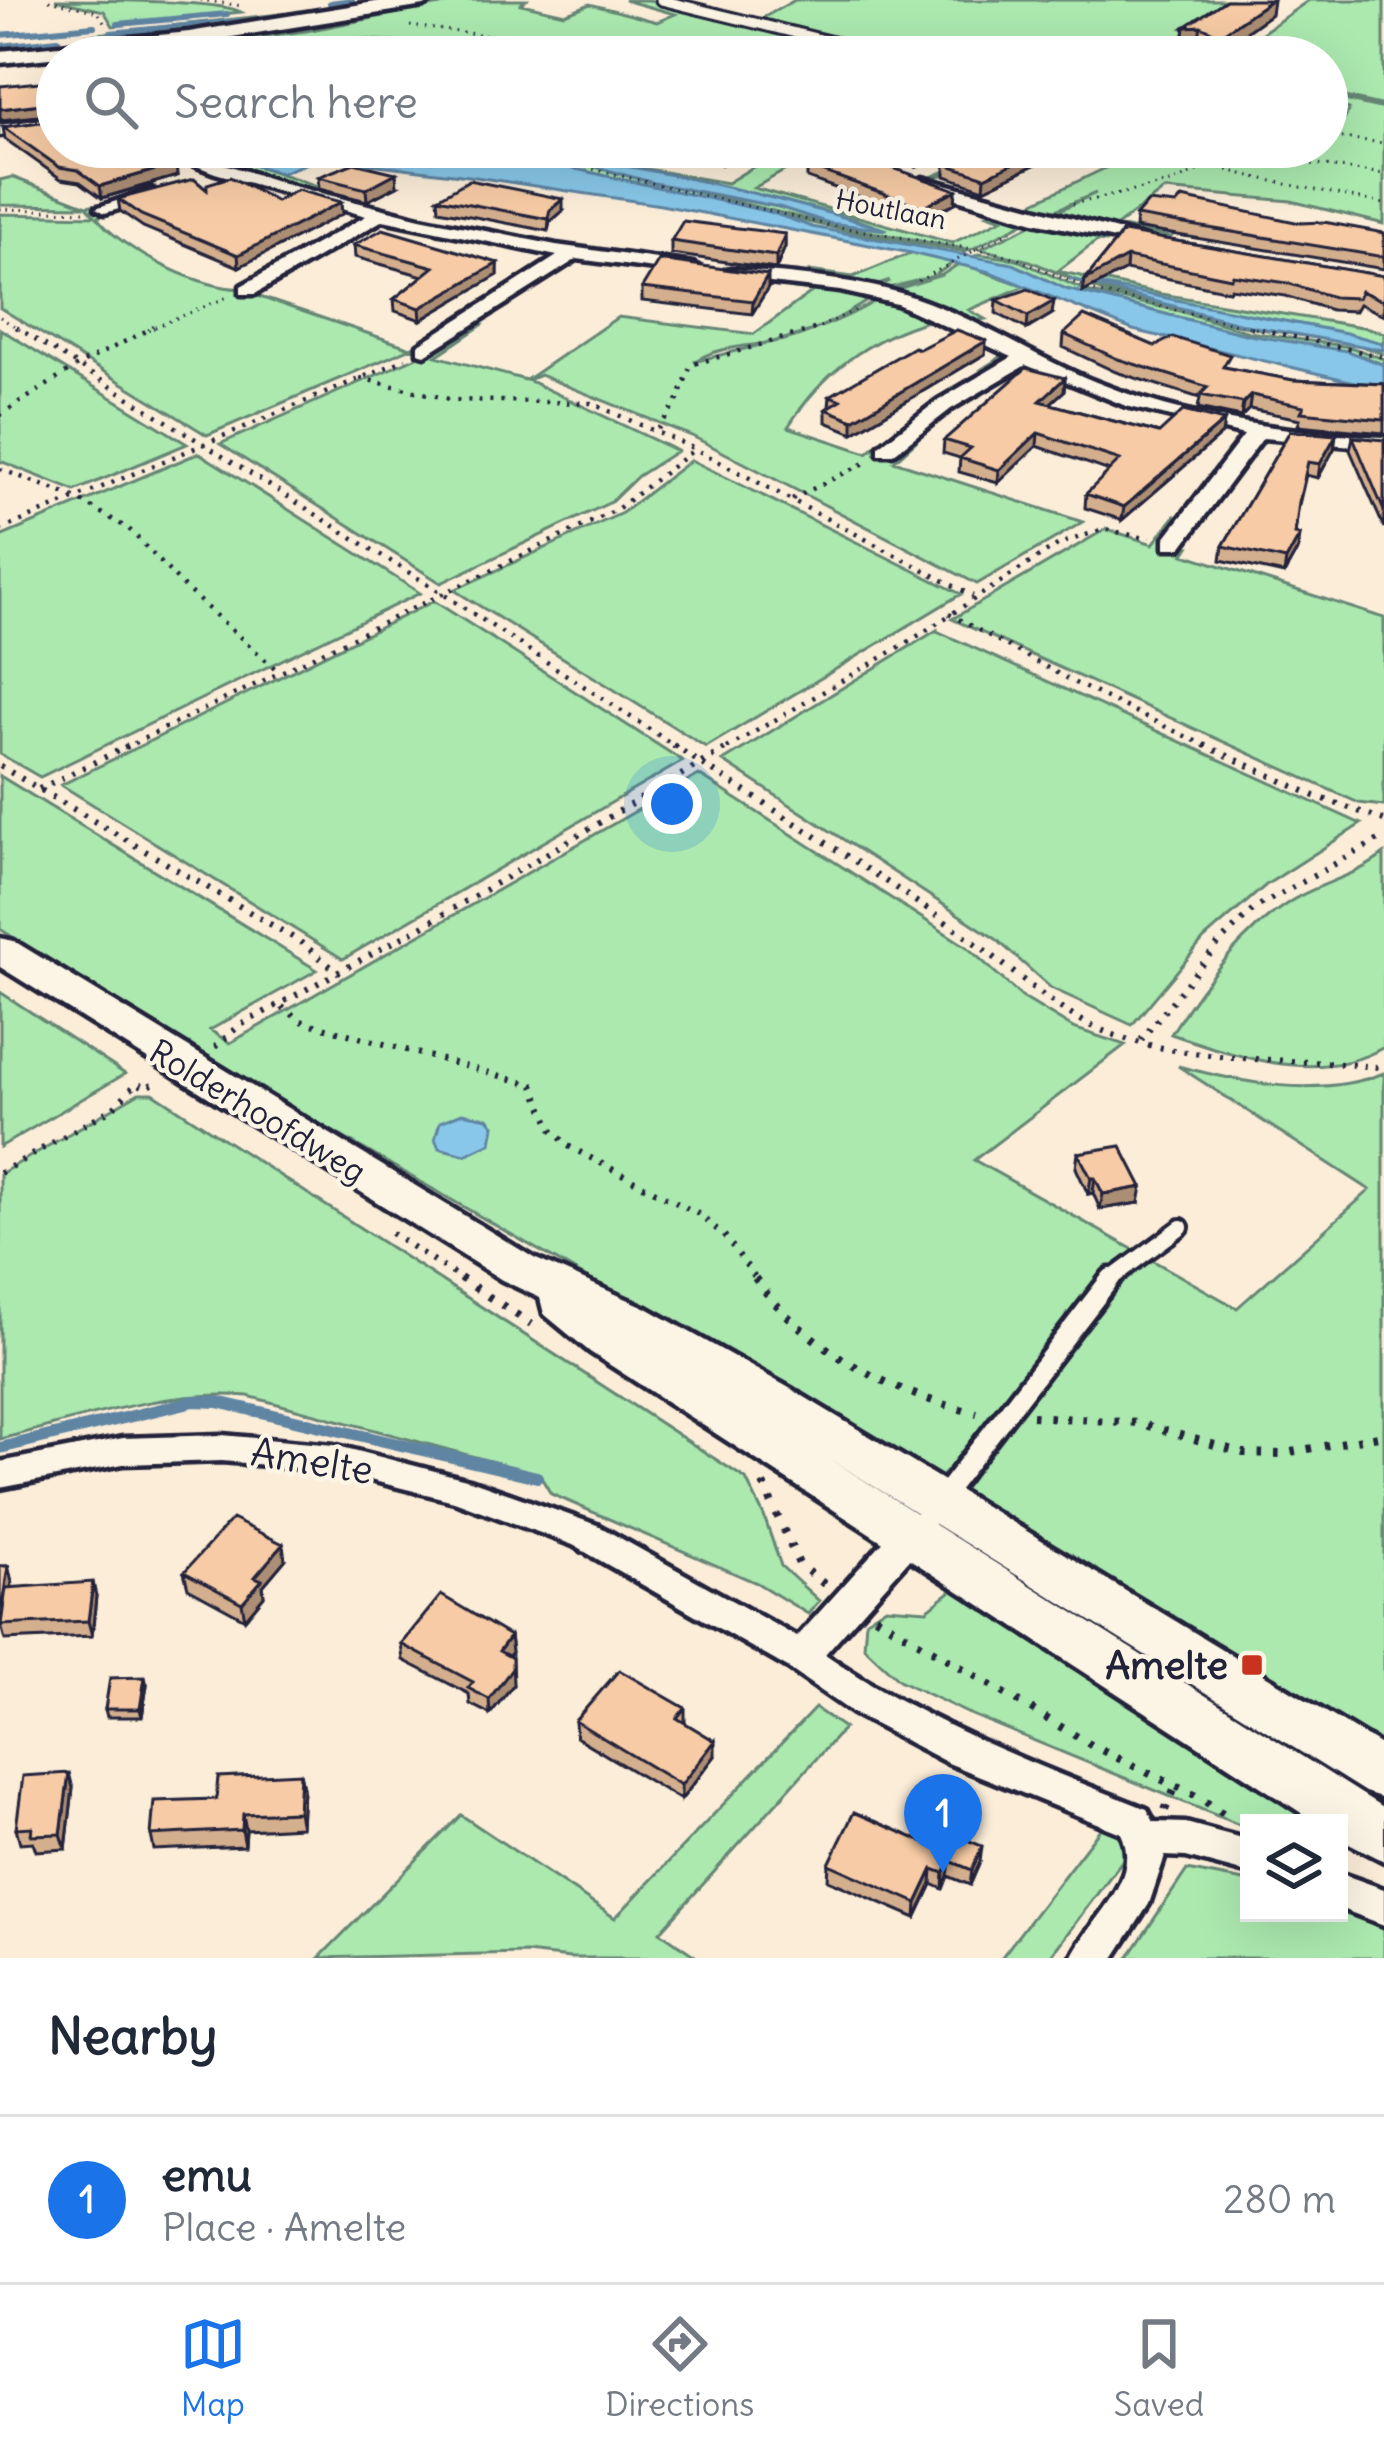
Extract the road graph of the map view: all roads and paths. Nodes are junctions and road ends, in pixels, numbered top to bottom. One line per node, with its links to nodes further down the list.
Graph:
1 (49, 0): 7 (path)
2 (200, 0): 5 (path)
3 (424, 0): 8 (street)
4 (661, 0): 10 (lane)
5 (250, 14)
6 (404, 25): 9 (path)
7 (106, 28)
8 (205, 36)
9 (493, 36)
10 (808, 36)
11 (36, 55): 12 (street)
12 (0, 57)
13 (36, 125): 14 (street)
14 (0, 130)
15 (1348, 139): 16 (path)
16 (1384, 143)
17 (211, 168): 24 (street)
18 (582, 168): 35 (path, Houtlaan)
19 (881, 168): 26 (street, Houtlaan)
20 (939, 168): 26 (street, Houtlaan)
21 (1202, 168): 33 (path)
22 (1214, 168): 29 (path)
23 (1340, 168): 25 (path)
24 (224, 173): 27 (street); 32 (street)
25 (1384, 174)
26 (914, 180): 33 (street, Houtlaan)
27 (184, 184)
28 (164, 190): 30 (street)
29 (1384, 204)
30 (105, 208): 31 (path)
31 (0, 209)
32 (378, 216): 36 (street); 38 (street)
33 (1040, 218): 34 (street, Houtlaan); 35 (path, Houtlaan)
34 (1177, 247)
35 (970, 253): 37 (path, Houtlaan); 43 (path, Houtlaan)
36 (574, 254): 39 (street); 41 (street)
37 (954, 266)
38 (248, 290): 44 (path)
39 (882, 294): 42 (street); 47 (path)
40 (0, 317): 44 (path)
41 (425, 349): 45 (path)
42 (1026, 357): 48 (street); 52 (street)
43 (1384, 357)
44 (78, 367): 46 (path); 50 (path)
45 (360, 378): 47 (path); 50 (path)
46 (0, 416)
47 (657, 430): 51 (path)
48 (1257, 432): 49 (street); 57 (street)
49 (1384, 442)
50 (203, 445): 54 (path); 58 (path)
51 (695, 448): 55 (path); 58 (path)
52 (886, 450): 55 (path)
53 (0, 469): 54 (path)
54 (76, 498): 56 (path); 61 (path)
55 (792, 499): 59 (path)
56 (0, 530)
57 (1173, 543): 59 (path)
58 (440, 592): 61 (path); 62 (path)
59 (973, 596): 60 (path)
60 (948, 613): 62 (path); 65 (path)
61 (280, 672): 64 (path)
62 (700, 762): 68 (path); 70 (path)
63 (0, 766): 64 (path)
64 (39, 789): 68 (path)
65 (1384, 820)
66 (1384, 837): 70 (path)
67 (0, 950): 73 (main road, Rolderhoofdweg)
68 (339, 973): 69 (path)
69 (282, 1006): 73 (path); 78 (path)
70 (1141, 1040): 71 (path)
71 (1381, 1066)
72 (136, 1069): 73 (path)
73 (172, 1080): 74 (path); 82 (main road, Rolderhoofdweg)
74 (0, 1173)
75 (1181, 1227): 78 (lane)
76 (391, 1232): 77 (path)
77 (538, 1328)
78 (1001, 1416): 79 (path); 82 (lane)
79 (1384, 1435)
80 (0, 1475): 84 (street, Amelte)
81 (756, 1475): 83 (path)
82 (925, 1518): 83 (street); 85 (main road, Rolderhoofdweg); 87 (main road, Rolderhoofdweg)
83 (852, 1602): 84 (street); 86 (path)
84 (801, 1658): 88 (street, Amelte)
85 (1384, 1775)
86 (1240, 1826)
87 (1384, 1837)
88 (1147, 1839): 89 (street, Amelte); 92 (street)
89 (1240, 1855)
90 (1348, 1893): 91 (street)
91 (1384, 1907)
92 (1090, 1958)

